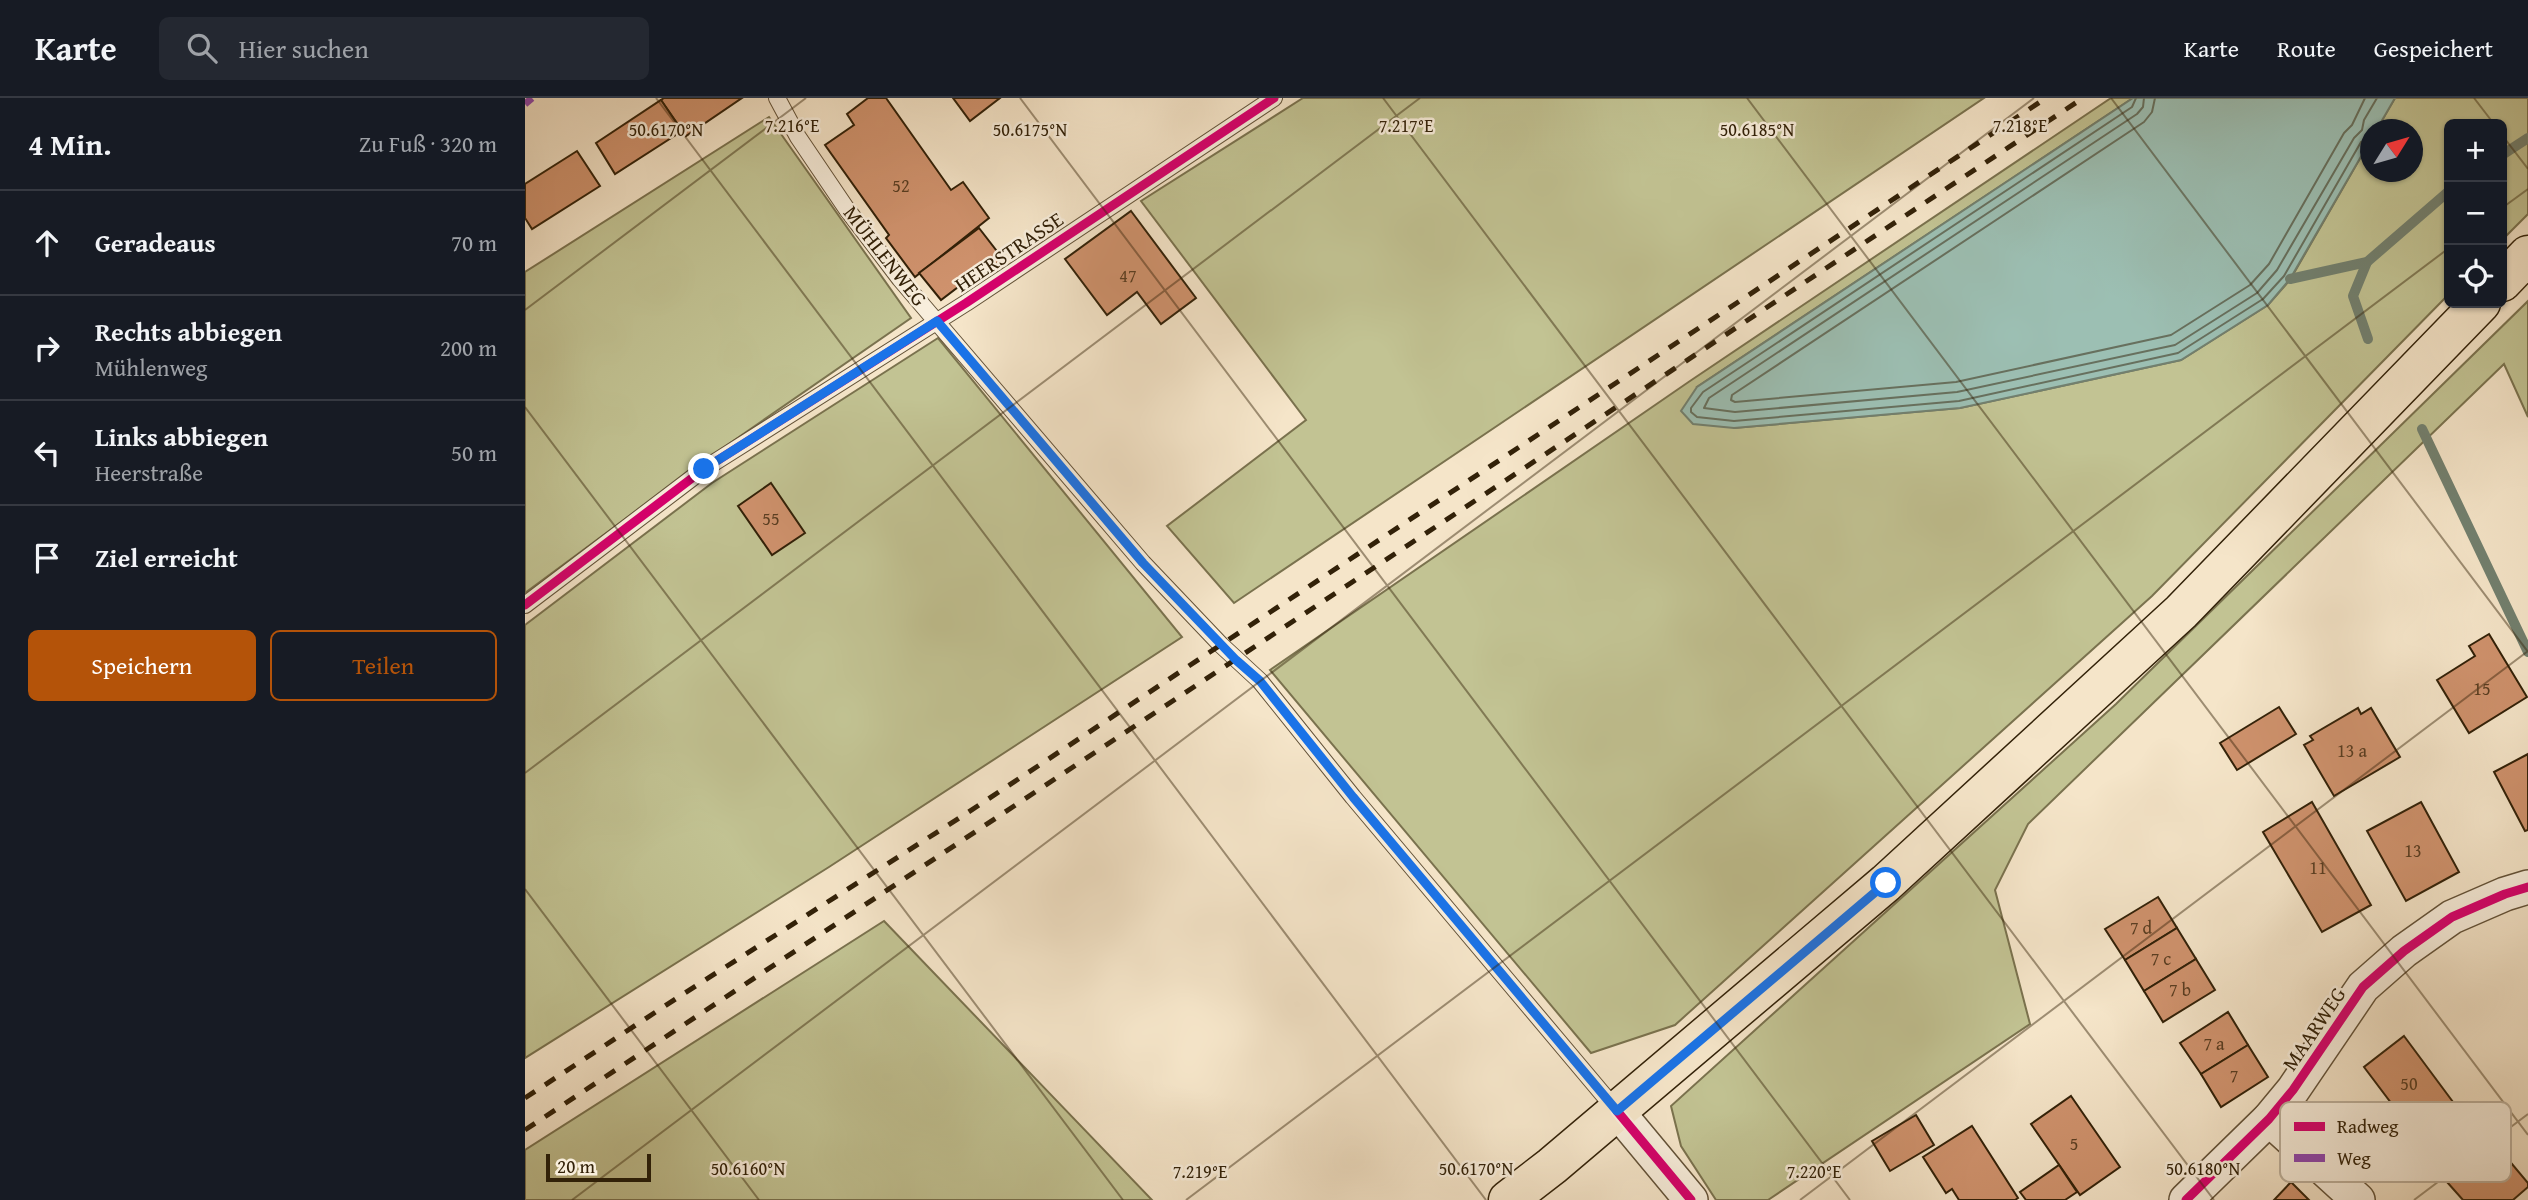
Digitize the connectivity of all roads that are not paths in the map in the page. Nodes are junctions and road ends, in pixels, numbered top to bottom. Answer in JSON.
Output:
{"nodes":[{"id":1,"x":777,"y":98,"type":"edge"},
{"id":2,"x":1274,"y":98,"type":"edge"},
{"id":3,"x":2528,"y":255,"type":"edge"},
{"id":4,"x":2507,"y":277,"type":"edge"},
{"id":5,"x":2476,"y":308,"type":"edge"},
{"id":6,"x":937,"y":321,"type":"junction"},
{"id":7,"x":525,"y":605,"type":"edge"},
{"id":8,"x":2528,"y":887,"type":"edge"},
{"id":9,"x":2283,"y":1102,"type":"edge"},
{"id":10,"x":2280,"y":1106,"type":"edge"},
{"id":11,"x":1617,"y":1111,"type":"junction"},
{"id":12,"x":2269,"y":1119,"type":"junction"},
{"id":13,"x":2280,"y":1129,"type":"edge"},
{"id":14,"x":2338,"y":1182,"type":"edge"},
{"id":15,"x":1508,"y":1200,"type":"edge"},
{"id":16,"x":1691,"y":1200,"type":"edge"},
{"id":17,"x":2186,"y":1200,"type":"edge"},
{"id":18,"x":2358,"y":1200,"type":"edge"}],
"edges":[{"from":1,"to":6,"type":"lane","name":"MÜHLENWEG"},
{"from":2,"to":6,"type":"lane","name":"HEERSTRASSE"},
{"from":3,"to":4,"type":"main road"},
{"from":5,"to":11,"type":"main road"},
{"from":6,"to":7,"type":"lane","name":"HEERSTRASSE"},
{"from":6,"to":11,"type":"lane","name":"MÜHLENWEG"},
{"from":8,"to":9,"type":"street","name":"MAARWEG"},
{"from":10,"to":12,"type":"street","name":"MAARWEG"},
{"from":11,"to":15,"type":"main road"},
{"from":11,"to":16,"type":"street","name":"MÜHLENWEG"},
{"from":12,"to":13,"type":"street"},
{"from":12,"to":17,"type":"street","name":"MAARWEG"},
{"from":14,"to":18,"type":"street"}]}
